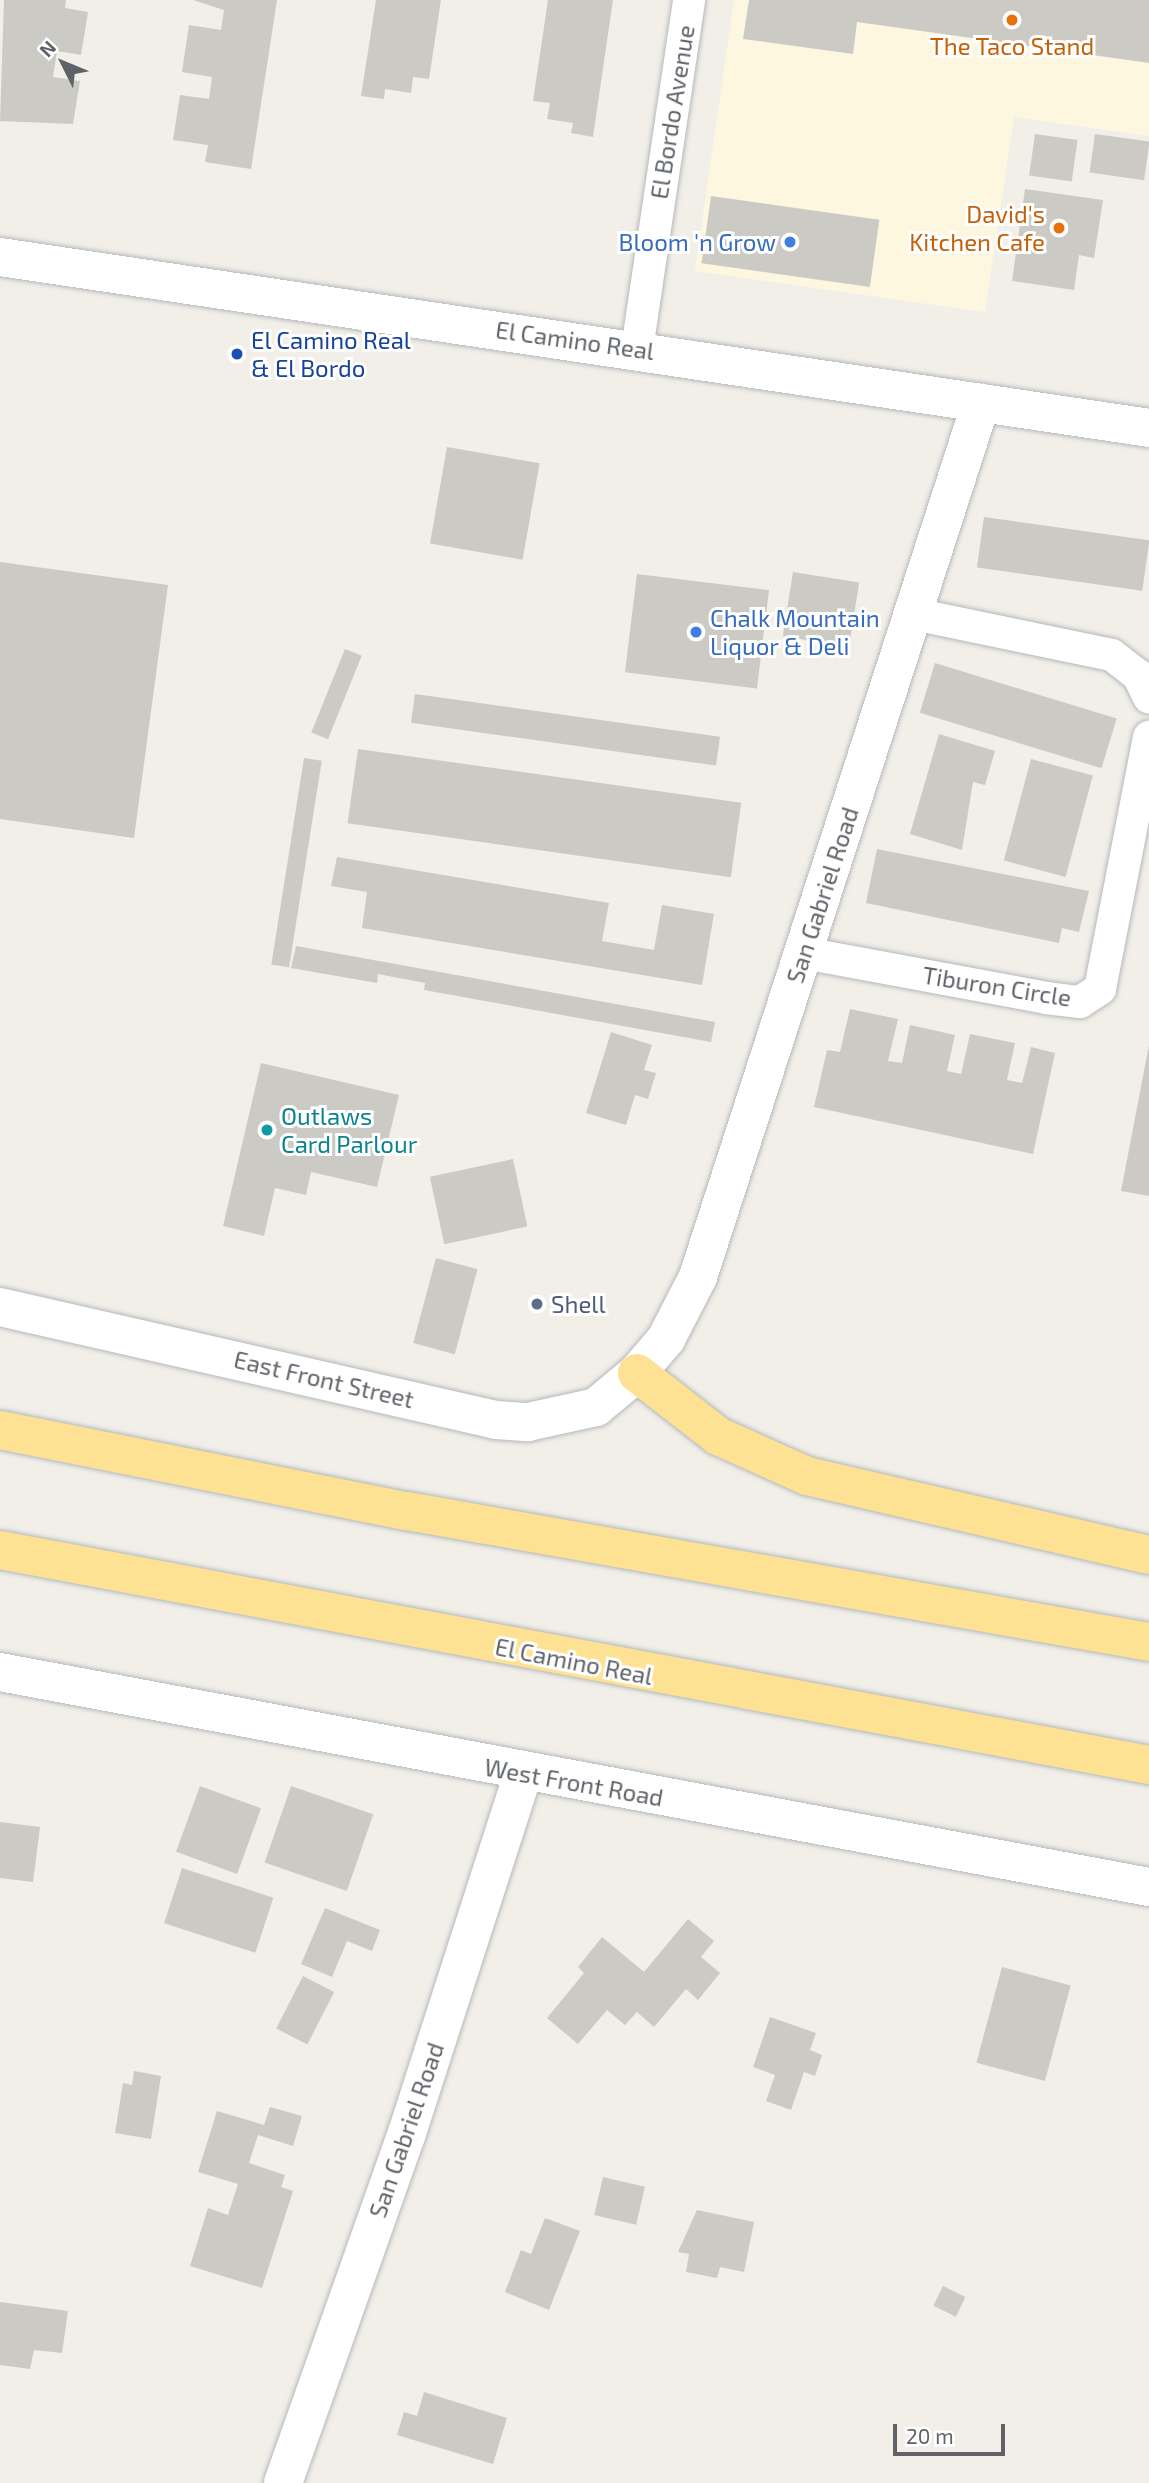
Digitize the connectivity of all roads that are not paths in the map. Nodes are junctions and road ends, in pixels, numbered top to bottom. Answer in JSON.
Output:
{"nodes":[{"id":1,"x":689,"y":0,"type":"edge"},
{"id":2,"x":0,"y":257,"type":"edge"},
{"id":3,"x":637,"y":349,"type":"junction"},
{"id":4,"x":981,"y":404,"type":"junction"},
{"id":5,"x":1149,"y":428,"type":"edge"},
{"id":6,"x":914,"y":614,"type":"junction"},
{"id":7,"x":1149,"y":698,"type":"edge"},
{"id":8,"x":1149,"y":737,"type":"edge"},
{"id":9,"x":804,"y":953,"type":"junction"},
{"id":10,"x":0,"y":1307,"type":"edge"},
{"id":11,"x":637,"y":1373,"type":"junction"},
{"id":12,"x":0,"y":1430,"type":"edge"},
{"id":13,"x":0,"y":1550,"type":"edge"},
{"id":14,"x":1149,"y":1555,"type":"edge"},
{"id":15,"x":1149,"y":1642,"type":"edge"},
{"id":16,"x":0,"y":1672,"type":"edge"},
{"id":17,"x":1149,"y":1765,"type":"edge"},
{"id":18,"x":523,"y":1774,"type":"junction"},
{"id":19,"x":1149,"y":1887,"type":"edge"},
{"id":20,"x":283,"y":2483,"type":"edge"}],
"edges":[{"from":1,"to":3,"type":"street","name":"El Bordo Avenue"},
{"from":2,"to":3,"type":"street","name":"El Camino Real"},
{"from":3,"to":4,"type":"street","name":"El Camino Real"},
{"from":4,"to":5,"type":"street","name":"El Camino Real"},
{"from":4,"to":6,"type":"street","name":"San Gabriel Road"},
{"from":6,"to":7,"type":"street"},
{"from":6,"to":9,"type":"street","name":"San Gabriel Road"},
{"from":8,"to":9,"type":"street","name":"Tiburon Circle"},
{"from":9,"to":11,"type":"street","name":"San Gabriel Road"},
{"from":10,"to":11,"type":"street","name":"East Front Street"},
{"from":11,"to":14,"type":"highway"},
{"from":12,"to":15,"type":"highway"},
{"from":13,"to":17,"type":"highway","name":"El Camino Real"},
{"from":16,"to":18,"type":"street","name":"West Front Road"},
{"from":18,"to":19,"type":"street","name":"West Front Road"},
{"from":18,"to":20,"type":"street","name":"San Gabriel Road"}]}
